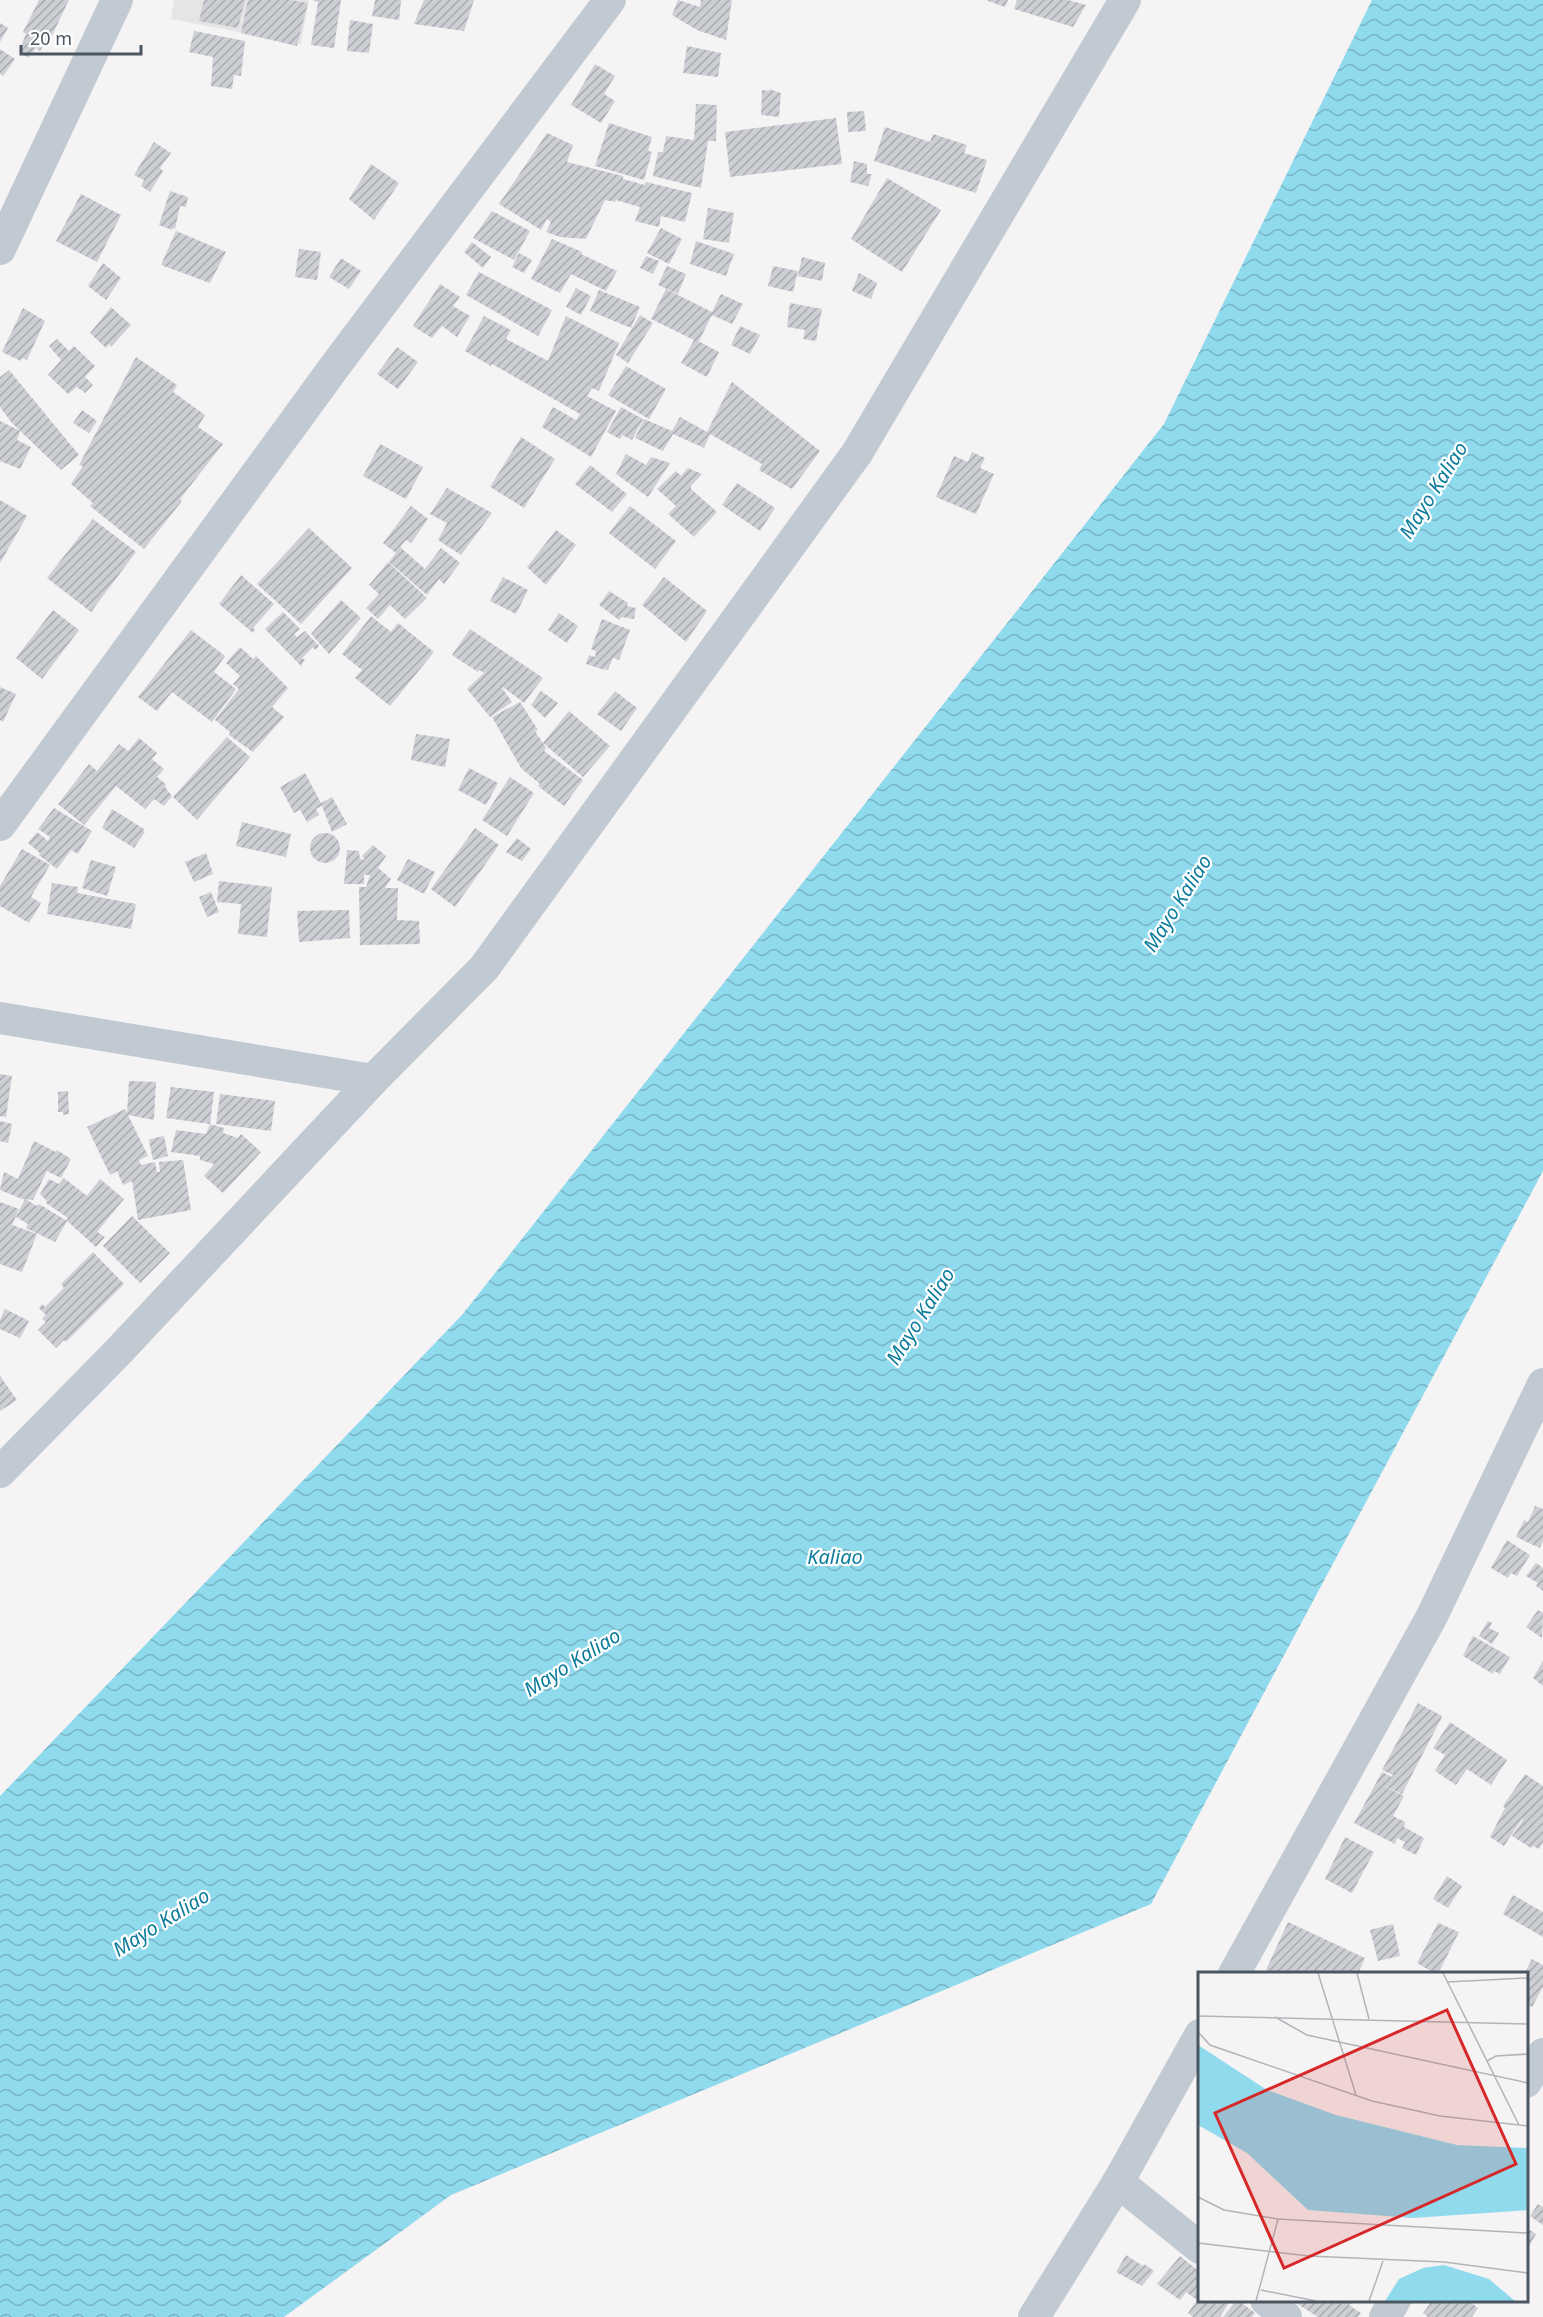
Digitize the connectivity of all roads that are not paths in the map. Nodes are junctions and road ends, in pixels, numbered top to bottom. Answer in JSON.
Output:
{"nodes":[{"id":1,"x":117,"y":0,"type":"edge"},
{"id":2,"x":610,"y":0,"type":"edge"},
{"id":3,"x":1125,"y":0,"type":"edge"},
{"id":4,"x":0,"y":249,"type":"edge"},
{"id":5,"x":0,"y":825,"type":"edge"},
{"id":6,"x":0,"y":1018,"type":"edge"},
{"id":7,"x":372,"y":1080,"type":"junction"},
{"id":8,"x":1543,"y":1384,"type":"edge"},
{"id":9,"x":0,"y":1472,"type":"edge"},
{"id":10,"x":1235,"y":1972,"type":"edge"},
{"id":11,"x":1198,"y":2040,"type":"edge"},
{"id":12,"x":1543,"y":2054,"type":"edge"},
{"id":13,"x":1528,"y":2080,"type":"edge"},
{"id":14,"x":1118,"y":2182,"type":"junction"},
{"id":15,"x":1198,"y":2246,"type":"edge"},
{"id":16,"x":1267,"y":2302,"type":"edge"},
{"id":17,"x":1394,"y":2302,"type":"edge"},
{"id":18,"x":1034,"y":2317,"type":"edge"},
{"id":19,"x":1286,"y":2317,"type":"edge"},
{"id":20,"x":1385,"y":2317,"type":"edge"}],
"edges":[{"from":1,"to":4,"type":"street"},
{"from":2,"to":5,"type":"street"},
{"from":3,"to":7,"type":"street"},
{"from":6,"to":7,"type":"street"},
{"from":7,"to":9,"type":"street"},
{"from":8,"to":10,"type":"street"},
{"from":11,"to":14,"type":"street"},
{"from":12,"to":13,"type":"street"},
{"from":14,"to":15,"type":"street"},
{"from":14,"to":18,"type":"street"},
{"from":16,"to":19,"type":"street"},
{"from":17,"to":20,"type":"street"}]}
